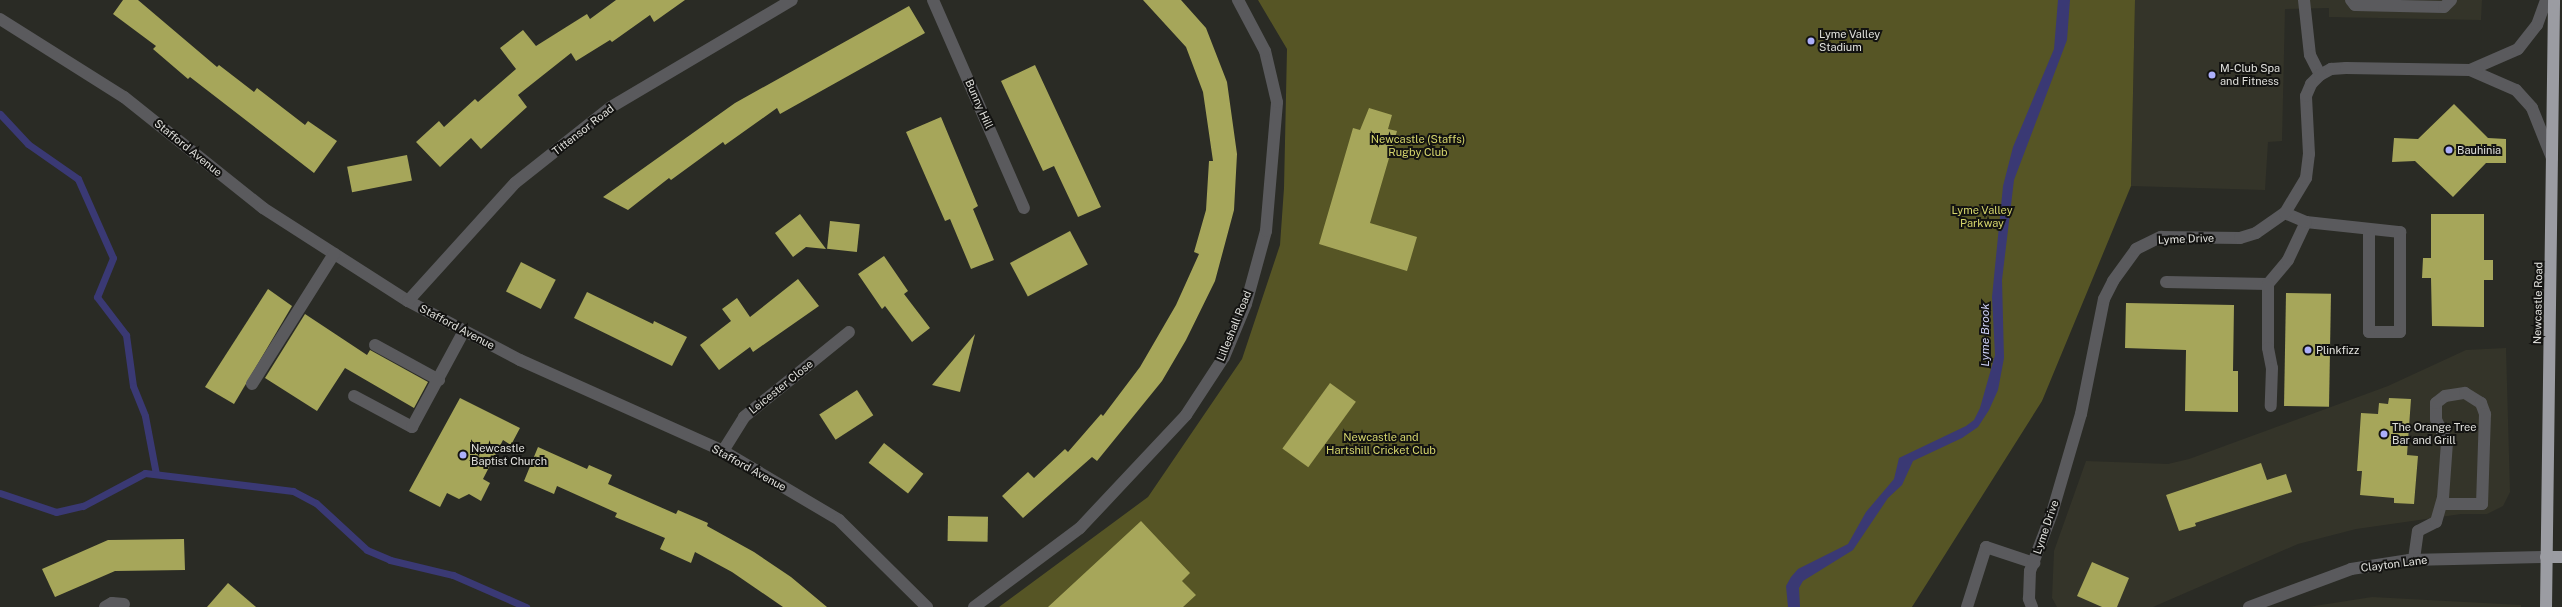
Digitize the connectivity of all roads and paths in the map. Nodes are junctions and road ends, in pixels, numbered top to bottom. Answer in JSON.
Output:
{"nodes":[{"id":1,"x":792,"y":0,"type":"edge"},
{"id":2,"x":933,"y":0,"type":"edge"},
{"id":3,"x":1238,"y":0,"type":"edge"},
{"id":4,"x":2304,"y":0,"type":"edge"},
{"id":5,"x":2351,"y":0,"type":"edge"},
{"id":6,"x":2451,"y":0,"type":"edge"},
{"id":7,"x":2546,"y":0,"type":"edge"},
{"id":8,"x":2554,"y":0,"type":"edge"},
{"id":9,"x":0,"y":19,"type":"edge"},
{"id":10,"x":2470,"y":70,"type":"junction"},
{"id":11,"x":2320,"y":75,"type":"junction"},
{"id":12,"x":2553,"y":162,"type":"junction"},
{"id":13,"x":1024,"y":208,"type":"dead end"},
{"id":14,"x":2285,"y":213,"type":"junction"},
{"id":15,"x":2306,"y":222,"type":"junction"},
{"id":16,"x":2369,"y":231,"type":"junction"},
{"id":17,"x":334,"y":254,"type":"junction"},
{"id":18,"x":2166,"y":282,"type":"dead end"},
{"id":19,"x":2268,"y":284,"type":"junction"},
{"id":20,"x":408,"y":301,"type":"junction"},
{"id":21,"x":464,"y":331,"type":"junction"},
{"id":22,"x":849,"y":332,"type":"dead end"},
{"id":23,"x":375,"y":345,"type":"dead end"},
{"id":24,"x":439,"y":380,"type":"junction"},
{"id":25,"x":252,"y":384,"type":"dead end"},
{"id":26,"x":354,"y":396,"type":"dead end"},
{"id":27,"x":2271,"y":406,"type":"dead end"},
{"id":28,"x":723,"y":451,"type":"junction"},
{"id":29,"x":2442,"y":504,"type":"junction"},
{"id":30,"x":2546,"y":557,"type":"junction"},
{"id":31,"x":2562,"y":557,"type":"edge"},
{"id":32,"x":2414,"y":559,"type":"junction"},
{"id":33,"x":2034,"y":563,"type":"junction"},
{"id":34,"x":124,"y":604,"type":"dead end"},
{"id":35,"x":105,"y":607,"type":"edge"},
{"id":36,"x":927,"y":607,"type":"edge"},
{"id":37,"x":974,"y":607,"type":"edge"},
{"id":38,"x":1968,"y":607,"type":"edge"},
{"id":39,"x":2032,"y":607,"type":"edge"},
{"id":40,"x":2249,"y":607,"type":"edge"},
{"id":41,"x":2546,"y":607,"type":"edge"}],
"edges":[{"from":1,"to":20,"type":"street","name":"Tittensor Road"},
{"from":2,"to":13,"type":"street","name":"Bunny Hill"},
{"from":3,"to":37,"type":"street","name":"Lilleshall Road"},
{"from":4,"to":11,"type":"street"},
{"from":5,"to":6,"type":"street"},
{"from":7,"to":10,"type":"street"},
{"from":8,"to":12,"type":"highway","name":"Newcastle Road"},
{"from":9,"to":17,"type":"street","name":"Stafford Avenue"},
{"from":10,"to":11,"type":"street"},
{"from":10,"to":12,"type":"street"},
{"from":11,"to":14,"type":"street","name":"Lyme Drive"},
{"from":12,"to":30,"type":"highway","name":"Newcastle Road"},
{"from":14,"to":15,"type":"street"},
{"from":14,"to":33,"type":"street","name":"Lyme Drive"},
{"from":15,"to":16,"type":"street"},
{"from":15,"to":19,"type":"street"},
{"from":16,"to":16,"type":"street"},
{"from":17,"to":20,"type":"street","name":"Stafford Avenue"},
{"from":17,"to":25,"type":"street"},
{"from":18,"to":19,"type":"street"},
{"from":19,"to":27,"type":"street"},
{"from":20,"to":21,"type":"street","name":"Stafford Avenue"},
{"from":21,"to":24,"type":"street"},
{"from":21,"to":28,"type":"street","name":"Stafford Avenue"},
{"from":22,"to":28,"type":"street","name":"Leicester Close"},
{"from":23,"to":24,"type":"street"},
{"from":24,"to":26,"type":"street"},
{"from":28,"to":36,"type":"street","name":"Stafford Avenue"},
{"from":29,"to":29,"type":"street"},
{"from":29,"to":32,"type":"street"},
{"from":30,"to":31,"type":"highway"},
{"from":30,"to":32,"type":"street","name":"Clayton Lane"},
{"from":30,"to":41,"type":"highway","name":"Newcastle Road"},
{"from":32,"to":40,"type":"street","name":"Clayton Lane"},
{"from":33,"to":38,"type":"street"},
{"from":33,"to":39,"type":"street","name":"Lyme Drive"},
{"from":34,"to":35,"type":"street"}]}
